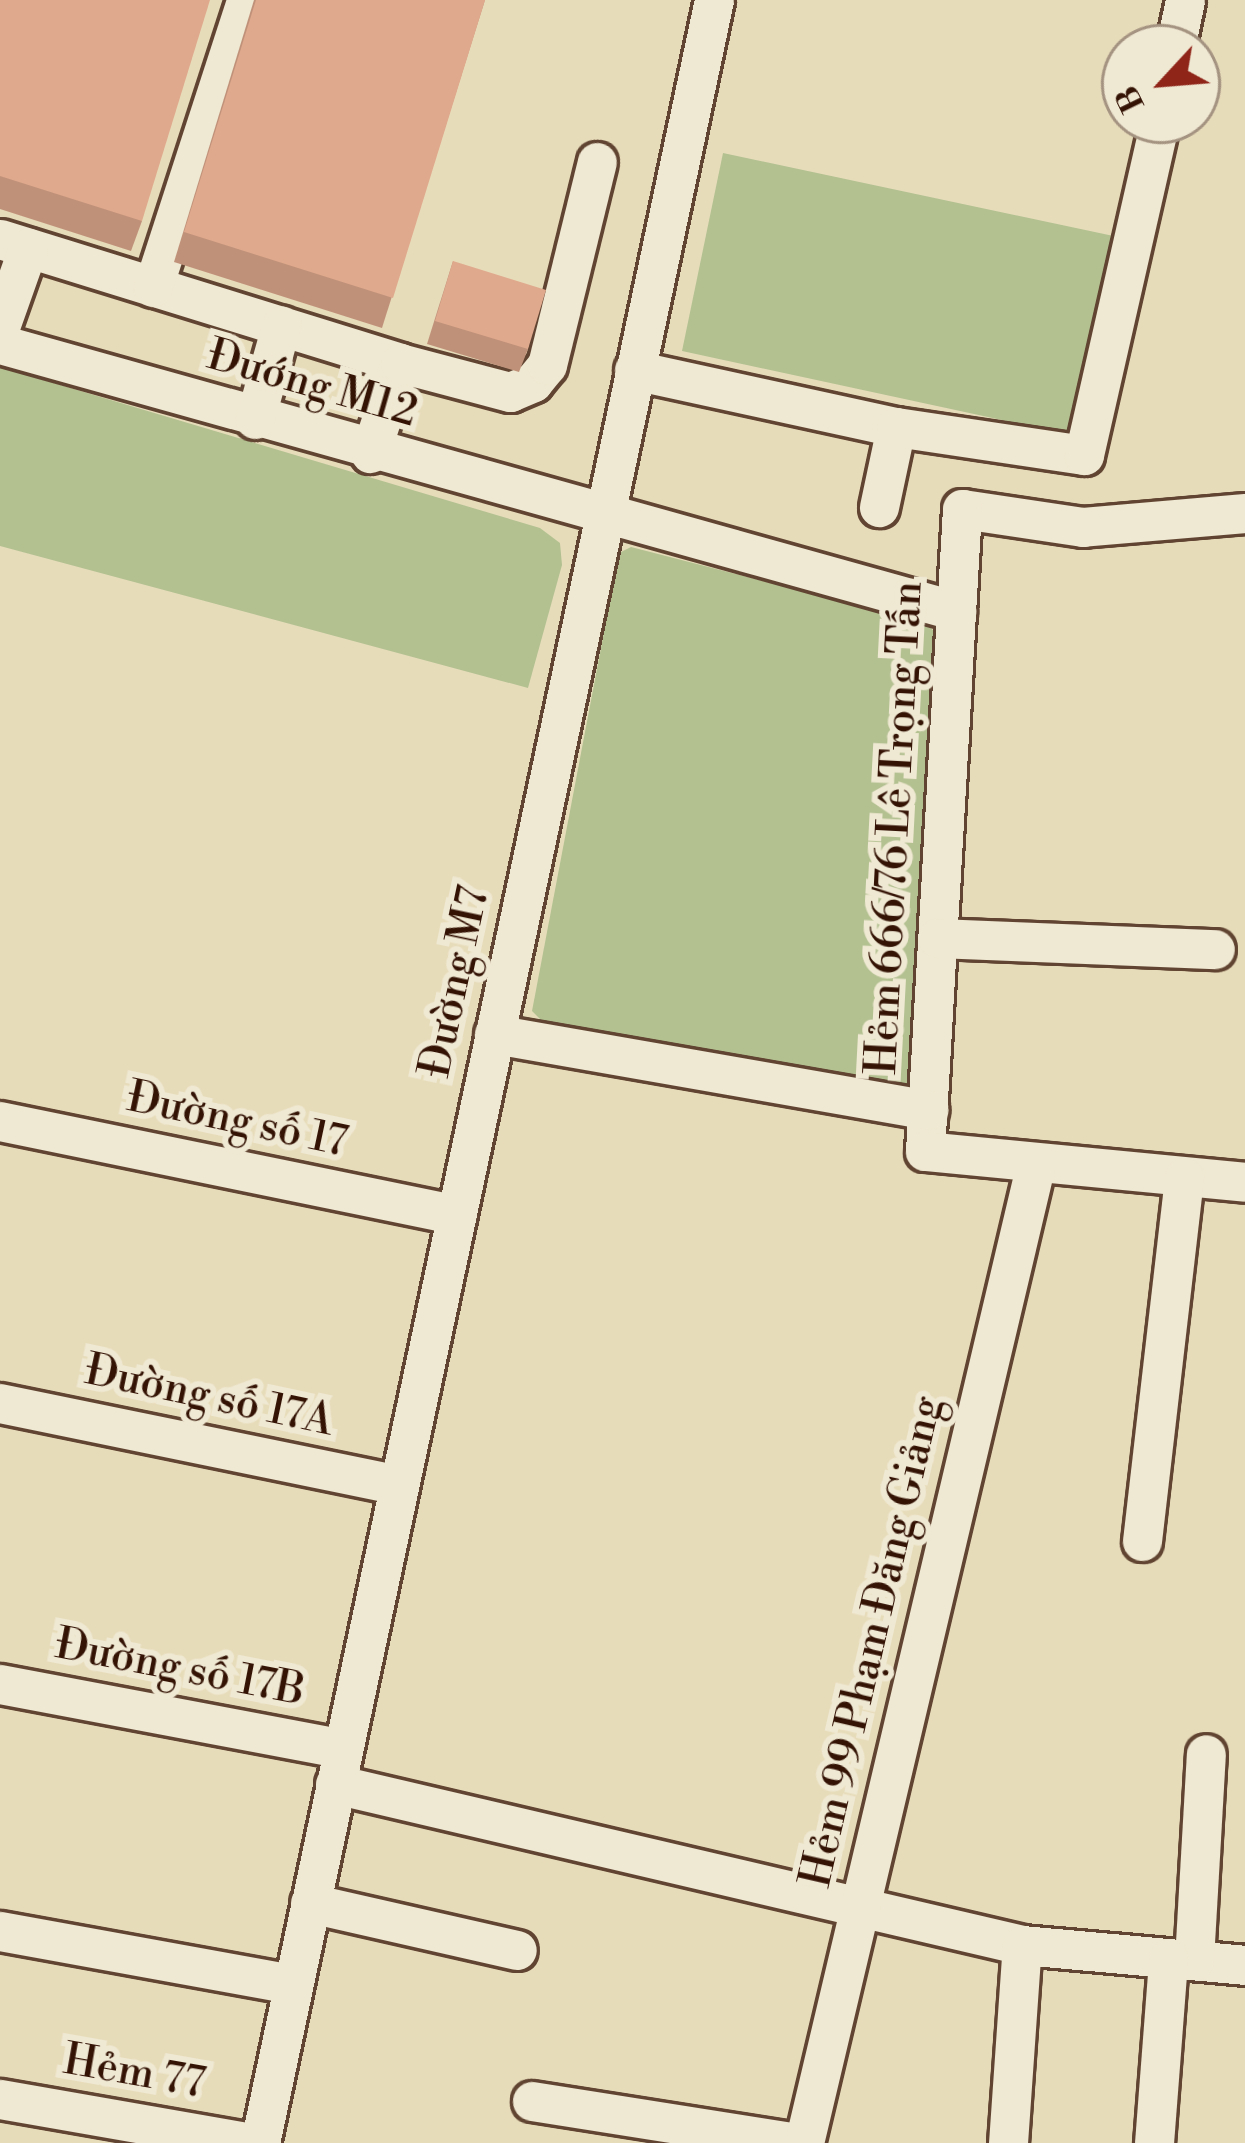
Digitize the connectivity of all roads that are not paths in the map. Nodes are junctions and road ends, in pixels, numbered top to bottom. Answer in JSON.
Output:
{"nodes":[{"id":1,"x":246,"y":0,"type":"edge"},
{"id":2,"x":714,"y":0,"type":"edge"},
{"id":3,"x":1155,"y":144,"type":"edge"},
{"id":4,"x":597,"y":162,"type":"dead end"},
{"id":5,"x":14,"y":244,"type":"edge"},
{"id":6,"x":153,"y":287,"type":"junction"},
{"id":7,"x":0,"y":326,"type":"edge"},
{"id":8,"x":281,"y":326,"type":"junction"},
{"id":9,"x":0,"y":344,"type":"edge"},
{"id":10,"x":400,"y":363,"type":"junction"},
{"id":11,"x":634,"y":370,"type":"junction"},
{"id":12,"x":255,"y":419,"type":"junction"},
{"id":13,"x":896,"y":427,"type":"junction"},
{"id":14,"x":370,"y":453,"type":"junction"},
{"id":15,"x":879,"y":507,"type":"dead end"},
{"id":16,"x":1245,"y":513,"type":"edge"},
{"id":17,"x":599,"y":515,"type":"junction"},
{"id":18,"x":956,"y":611,"type":"junction"},
{"id":19,"x":938,"y":938,"type":"junction"},
{"id":20,"x":1215,"y":949,"type":"dead end"},
{"id":21,"x":494,"y":1034,"type":"junction"},
{"id":22,"x":928,"y":1110,"type":"junction"},
{"id":23,"x":0,"y":1121,"type":"edge"},
{"id":24,"x":1036,"y":1163,"type":"junction"},
{"id":25,"x":1184,"y":1177,"type":"junction"},
{"id":26,"x":1245,"y":1182,"type":"edge"},
{"id":27,"x":456,"y":1215,"type":"junction"},
{"id":28,"x":0,"y":1402,"type":"edge"},
{"id":29,"x":398,"y":1485,"type":"junction"},
{"id":30,"x":1142,"y":1541,"type":"dead end"},
{"id":31,"x":0,"y":1684,"type":"edge"},
{"id":32,"x":1206,"y":1754,"type":"dead end"},
{"id":33,"x":339,"y":1766,"type":"junction"},
{"id":34,"x":310,"y":1903,"type":"junction"},
{"id":35,"x":859,"y":1909,"type":"junction"},
{"id":36,"x":0,"y":1931,"type":"edge"},
{"id":37,"x":1022,"y":1946,"type":"junction"},
{"id":38,"x":517,"y":1950,"type":"dead end"},
{"id":39,"x":1181,"y":1959,"type":"junction"},
{"id":40,"x":1245,"y":1965,"type":"edge"},
{"id":41,"x":293,"y":1984,"type":"junction"},
{"id":42,"x":0,"y":2098,"type":"edge"},
{"id":43,"x":532,"y":2101,"type":"dead end"},
{"id":44,"x":255,"y":2143,"type":"edge"},
{"id":45,"x":800,"y":2143,"type":"edge"},
{"id":46,"x":1008,"y":2143,"type":"edge"},
{"id":47,"x":1154,"y":2143,"type":"edge"}],
"edges":[{"from":1,"to":6,"type":"street"},
{"from":2,"to":11,"type":"street","name":"Đường M7"},
{"from":3,"to":13,"type":"street"},
{"from":4,"to":10,"type":"street"},
{"from":5,"to":6,"type":"street"},
{"from":5,"to":7,"type":"street"},
{"from":6,"to":8,"type":"street"},
{"from":8,"to":10,"type":"street"},
{"from":8,"to":12,"type":"street"},
{"from":9,"to":12,"type":"street","name":"Đướng M12"},
{"from":10,"to":14,"type":"street"},
{"from":11,"to":13,"type":"street"},
{"from":11,"to":17,"type":"street","name":"Đường M7"},
{"from":12,"to":14,"type":"street","name":"Đướng M12"},
{"from":13,"to":15,"type":"street"},
{"from":14,"to":17,"type":"street","name":"Đướng M12"},
{"from":16,"to":18,"type":"street","name":"Hẻm 666/76 Lê Trọng Tấn"},
{"from":17,"to":18,"type":"street","name":"Đướng M12"},
{"from":17,"to":21,"type":"street","name":"Đường M7"},
{"from":18,"to":19,"type":"street","name":"Hẻm 666/76 Lê Trọng Tấn"},
{"from":19,"to":20,"type":"street"},
{"from":19,"to":22,"type":"street","name":"Hẻm 666/76 Lê Trọng Tấn"},
{"from":21,"to":22,"type":"street"},
{"from":21,"to":27,"type":"street","name":"Đường M7"},
{"from":22,"to":24,"type":"street","name":"Hẻm 666/76 Lê Trọng Tấn"},
{"from":23,"to":27,"type":"street","name":"Đường số 17"},
{"from":24,"to":25,"type":"street"},
{"from":24,"to":35,"type":"street","name":"Hẻm 99 Phạm Đăng Giảng"},
{"from":25,"to":26,"type":"street"},
{"from":25,"to":30,"type":"street"},
{"from":27,"to":29,"type":"street","name":"Đường M7"},
{"from":28,"to":29,"type":"street","name":"Đường số 17A"},
{"from":29,"to":33,"type":"street","name":"Đường M7"},
{"from":31,"to":33,"type":"street","name":"Đường số 17B"},
{"from":32,"to":39,"type":"street"},
{"from":33,"to":34,"type":"street","name":"Đường M7"},
{"from":33,"to":35,"type":"street","name":"Đường số 17B"},
{"from":34,"to":38,"type":"street"},
{"from":34,"to":41,"type":"street","name":"Đường M7"},
{"from":35,"to":37,"type":"street","name":"Đường số 17B"},
{"from":35,"to":45,"type":"street","name":"Hẻm 99 Phạm Đăng Giảng"},
{"from":36,"to":41,"type":"street"},
{"from":37,"to":39,"type":"street","name":"Đường số 17B"},
{"from":37,"to":46,"type":"street"},
{"from":39,"to":40,"type":"street","name":"Đường số 17B"},
{"from":39,"to":47,"type":"street"},
{"from":41,"to":44,"type":"street","name":"Đường M7"},
{"from":42,"to":44,"type":"street","name":"Hẻm 77"},
{"from":43,"to":45,"type":"street"}]}
